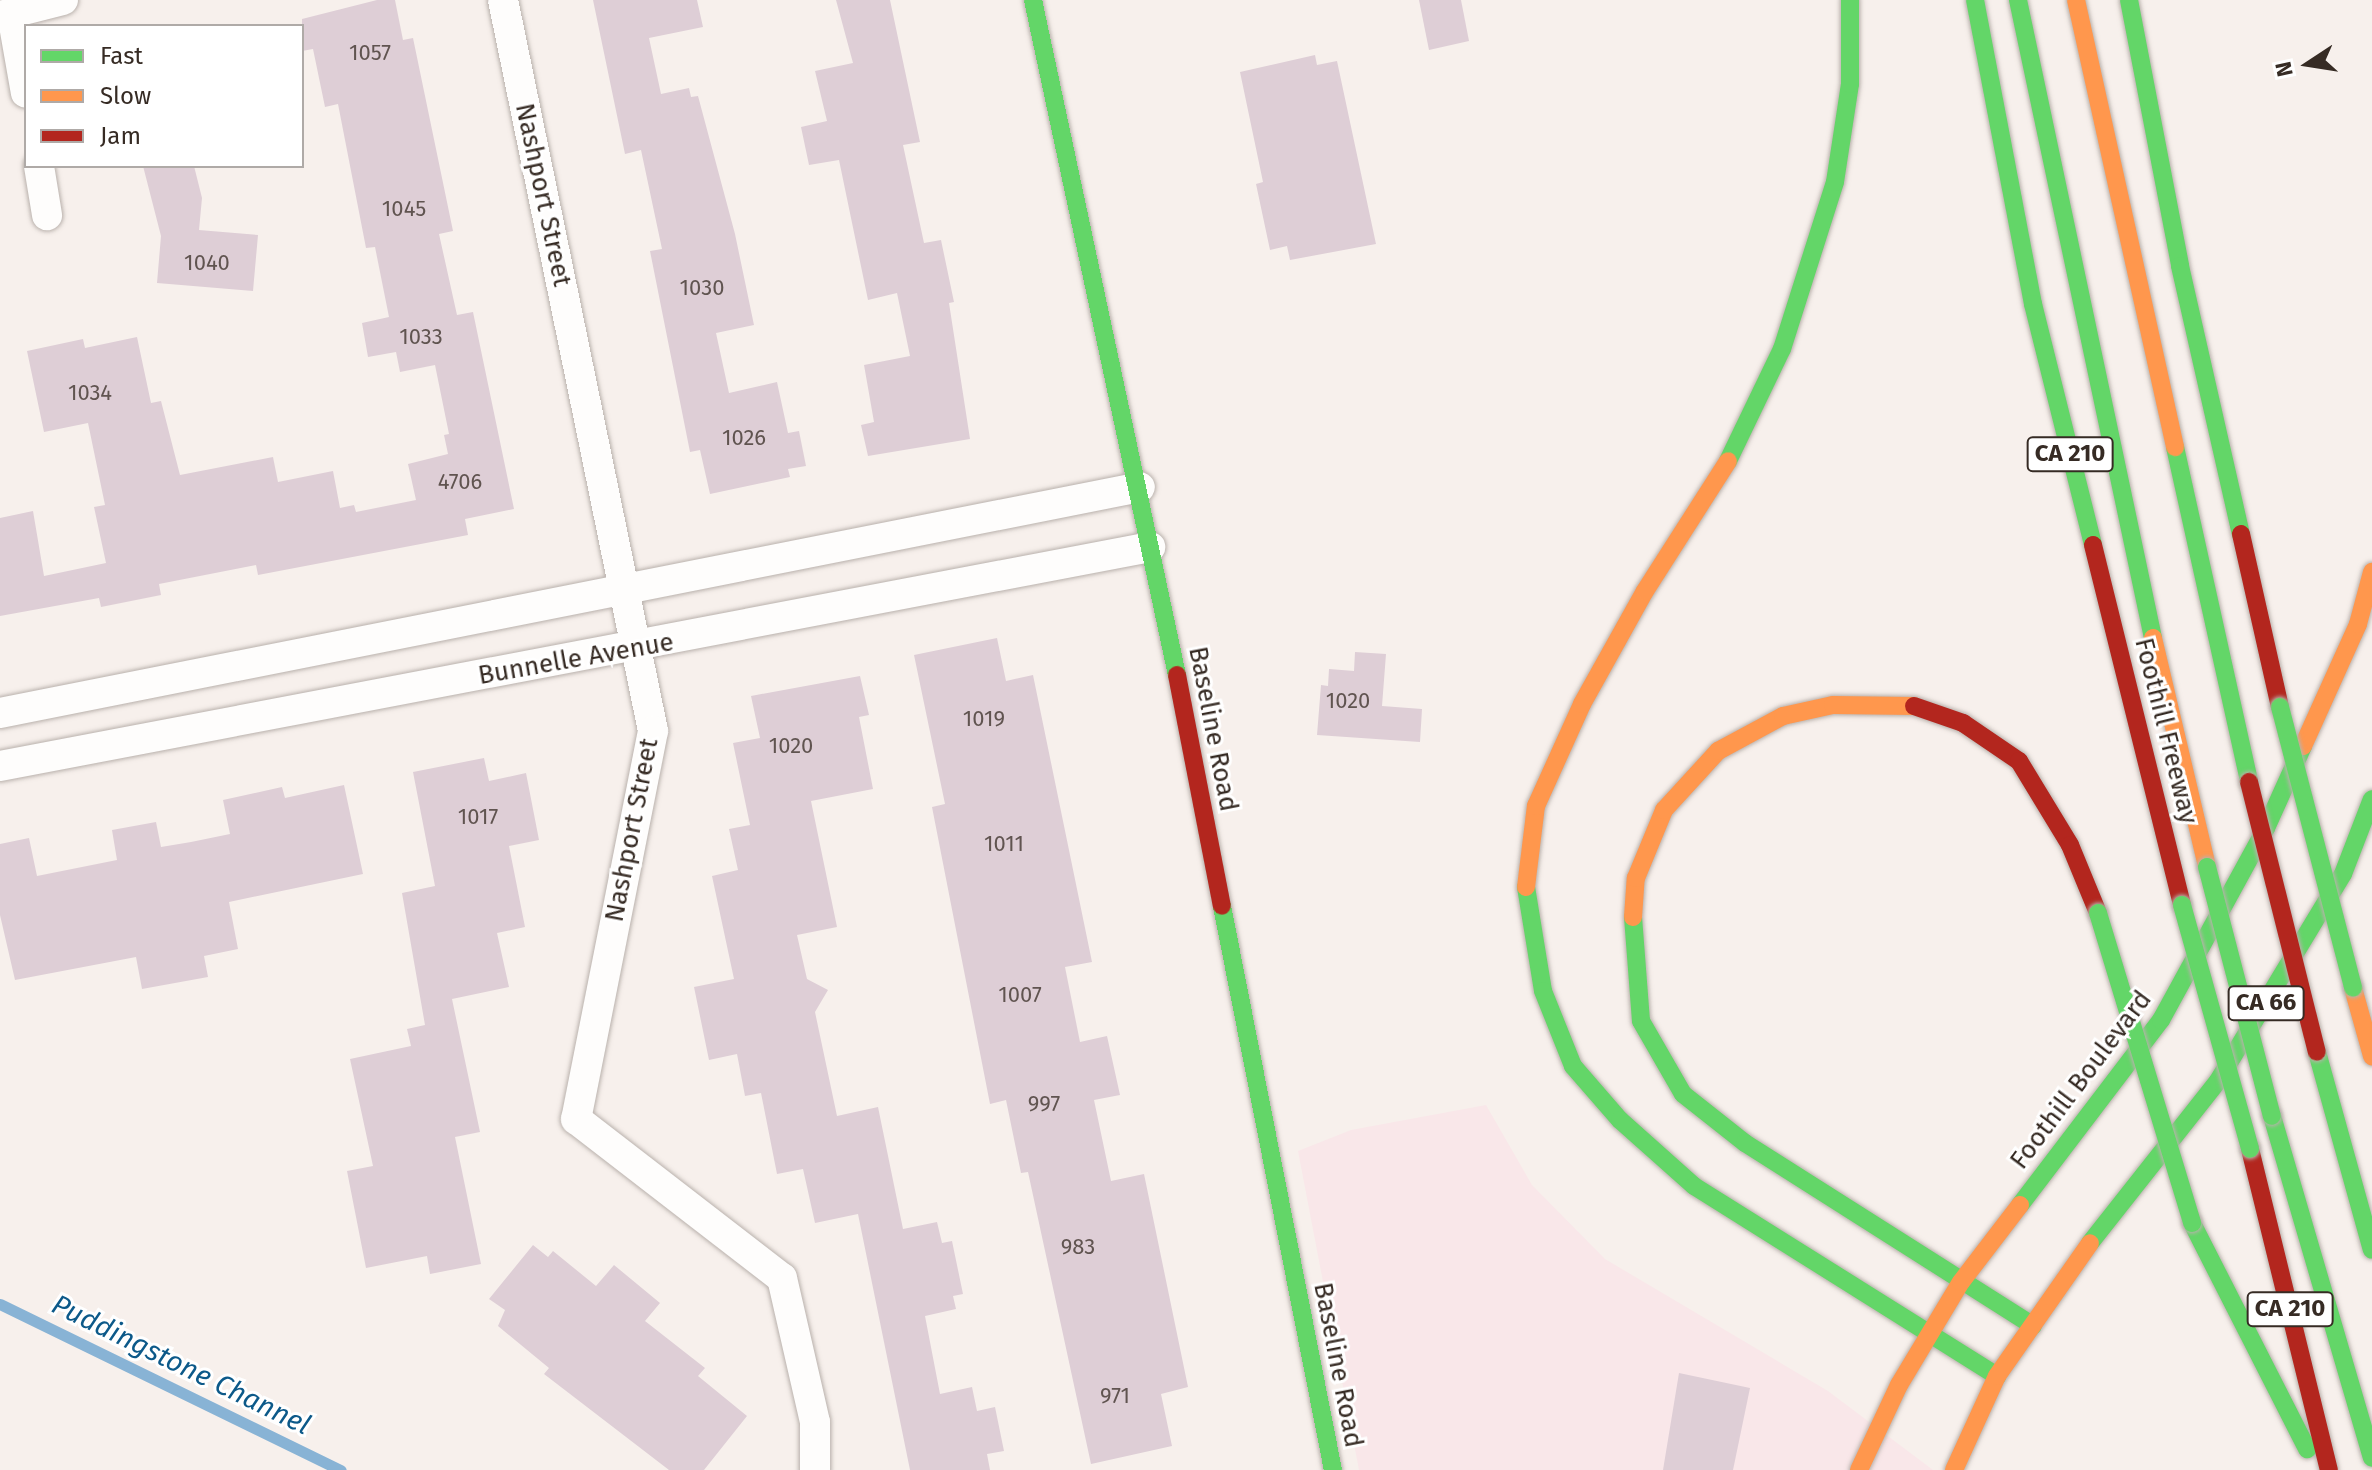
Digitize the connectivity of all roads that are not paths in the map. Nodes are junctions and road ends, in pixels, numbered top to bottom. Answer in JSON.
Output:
{"nodes":[{"id":1,"x":63,"y":0,"type":"edge"},
{"id":2,"x":503,"y":0,"type":"edge"},
{"id":3,"x":1033,"y":0,"type":"edge"},
{"id":4,"x":1850,"y":0,"type":"edge"},
{"id":5,"x":1975,"y":0,"type":"edge"},
{"id":6,"x":2018,"y":0,"type":"edge"},
{"id":7,"x":2076,"y":0,"type":"edge"},
{"id":8,"x":2129,"y":0,"type":"edge"},
{"id":9,"x":6,"y":15,"type":"edge"},
{"id":10,"x":24,"y":85,"type":"edge"},
{"id":11,"x":39,"y":168,"type":"edge"},
{"id":12,"x":47,"y":215,"type":"dead end"},
{"id":13,"x":1140,"y":487,"type":"junction"},
{"id":14,"x":1150,"y":547,"type":"junction"},
{"id":15,"x":2372,"y":572,"type":"edge"},
{"id":16,"x":624,"y":588,"type":"junction"},
{"id":17,"x":637,"y":648,"type":"junction"},
{"id":18,"x":0,"y":713,"type":"edge"},
{"id":19,"x":0,"y":766,"type":"edge"},
{"id":20,"x":2372,"y":799,"type":"edge"},
{"id":21,"x":2372,"y":1056,"type":"edge"},
{"id":22,"x":2372,"y":1250,"type":"edge"},
{"id":23,"x":1961,"y":1282,"type":"junction"},
{"id":24,"x":2033,"y":1326,"type":"junction"},
{"id":25,"x":1930,"y":1333,"type":"junction"},
{"id":26,"x":1997,"y":1376,"type":"junction"},
{"id":27,"x":2372,"y":1458,"type":"edge"},
{"id":28,"x":815,"y":1470,"type":"edge"},
{"id":29,"x":1333,"y":1470,"type":"edge"},
{"id":30,"x":1859,"y":1470,"type":"edge"},
{"id":31,"x":1954,"y":1470,"type":"edge"},
{"id":32,"x":2317,"y":1470,"type":"edge"},
{"id":33,"x":2329,"y":1470,"type":"edge"}],
"edges":[{"from":1,"to":9,"type":"street"},
{"from":2,"to":16,"type":"street","name":"Nashport Street"},
{"from":3,"to":13,"type":"main road","name":"Baseline Road"},
{"from":4,"to":25,"type":"main road"},
{"from":5,"to":33,"type":"main road","name":"Foothill Freeway","number":"CA 210","bridge":true},
{"from":6,"to":27,"type":"main road","bridge":true},
{"from":7,"to":22,"type":"main road","bridge":true},
{"from":8,"to":21,"type":"main road","bridge":true},
{"from":9,"to":10,"type":"street"},
{"from":11,"to":12,"type":"street"},
{"from":13,"to":14,"type":"main road","name":"Baseline Road"},
{"from":13,"to":16,"type":"street"},
{"from":14,"to":17,"type":"street","name":"Bunnelle Avenue"},
{"from":14,"to":29,"type":"main road","name":"Baseline Road"},
{"from":15,"to":23,"type":"main road","name":"Foothill Boulevard","number":"CA 66"},
{"from":16,"to":17,"type":"street","name":"Nashport Street"},
{"from":16,"to":18,"type":"street"},
{"from":17,"to":19,"type":"street","name":"Bunnelle Avenue"},
{"from":17,"to":28,"type":"street","name":"Nashport Street"},
{"from":20,"to":24,"type":"main road","number":"CA 66"},
{"from":23,"to":24,"type":"main road"},
{"from":23,"to":25,"type":"main road","name":"Foothill Boulevard"},
{"from":23,"to":32,"type":"main road","bridge":true},
{"from":24,"to":26,"type":"main road","number":"CA 66"},
{"from":25,"to":26,"type":"main road"},
{"from":25,"to":30,"type":"main road","name":"Foothill Boulevard"},
{"from":26,"to":31,"type":"main road"}]}
